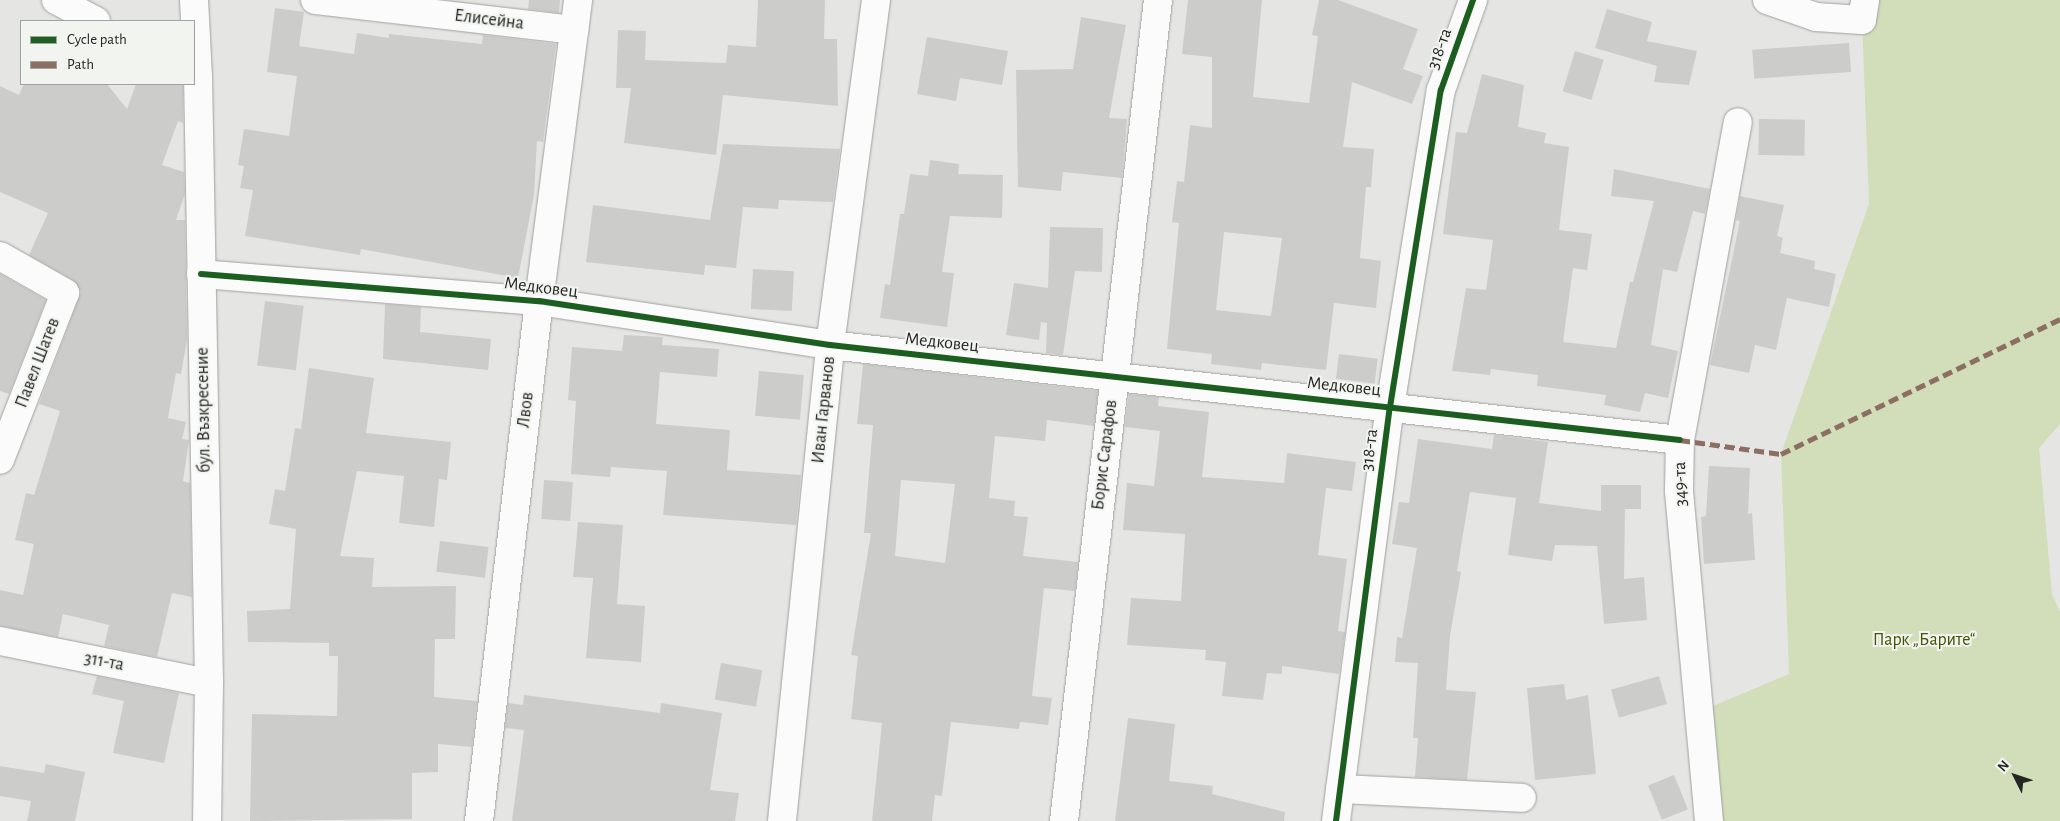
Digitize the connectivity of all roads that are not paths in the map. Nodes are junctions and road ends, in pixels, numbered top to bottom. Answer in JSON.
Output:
{"nodes":[{"id":1,"x":56,"y":0,"type":"edge"},
{"id":2,"x":194,"y":0,"type":"edge"},
{"id":3,"x":315,"y":0,"type":"edge"},
{"id":4,"x":578,"y":0,"type":"edge"},
{"id":5,"x":876,"y":0,"type":"edge"},
{"id":6,"x":1158,"y":0,"type":"edge"},
{"id":7,"x":1473,"y":0,"type":"edge"},
{"id":8,"x":1767,"y":0,"type":"edge"},
{"id":9,"x":1863,"y":10,"type":"edge"},
{"id":10,"x":94,"y":20,"type":"edge"},
{"id":11,"x":195,"y":20,"type":"edge"},
{"id":12,"x":574,"y":30,"type":"junction"},
{"id":13,"x":195,"y":37,"type":"edge"},
{"id":14,"x":196,"y":74,"type":"edge"},
{"id":15,"x":1738,"y":122,"type":"dead end"},
{"id":16,"x":0,"y":256,"type":"edge"},
{"id":17,"x":201,"y":274,"type":"junction"},
{"id":18,"x":539,"y":301,"type":"junction"},
{"id":19,"x":830,"y":345,"type":"junction"},
{"id":20,"x":1114,"y":377,"type":"junction"},
{"id":21,"x":1390,"y":407,"type":"junction"},
{"id":22,"x":1680,"y":440,"type":"junction"},
{"id":23,"x":0,"y":460,"type":"edge"},
{"id":24,"x":0,"y":641,"type":"edge"},
{"id":25,"x":209,"y":683,"type":"junction"},
{"id":26,"x":1340,"y":790,"type":"junction"},
{"id":27,"x":1522,"y":798,"type":"dead end"},
{"id":28,"x":207,"y":821,"type":"edge"},
{"id":29,"x":480,"y":821,"type":"edge"},
{"id":30,"x":782,"y":821,"type":"edge"},
{"id":31,"x":1064,"y":821,"type":"edge"},
{"id":32,"x":1336,"y":821,"type":"edge"},
{"id":33,"x":1709,"y":821,"type":"edge"}],
"edges":[{"from":1,"to":10,"type":"street"},
{"from":2,"to":11,"type":"street","name":"бул. Възкресение"},
{"from":3,"to":12,"type":"street","name":"Елисейна"},
{"from":4,"to":12,"type":"street","name":"Лвов"},
{"from":5,"to":19,"type":"street","name":"Иван Гарванов"},
{"from":6,"to":20,"type":"street","name":"Борис Сарафов"},
{"from":7,"to":21,"type":"street","name":"318-та"},
{"from":8,"to":9,"type":"street"},
{"from":12,"to":18,"type":"street","name":"Лвов"},
{"from":13,"to":14,"type":"street","name":"бул. Възкресение"},
{"from":14,"to":17,"type":"street","name":"бул. Възкресение"},
{"from":15,"to":22,"type":"street","name":"349-та"},
{"from":16,"to":23,"type":"street","name":"Павел Шатев"},
{"from":17,"to":18,"type":"street","name":"Медковец"},
{"from":17,"to":25,"type":"street","name":"бул. Възкресение"},
{"from":18,"to":19,"type":"street","name":"Медковец"},
{"from":18,"to":29,"type":"street","name":"Лвов"},
{"from":19,"to":20,"type":"street","name":"Медковец"},
{"from":19,"to":30,"type":"street","name":"Иван Гарванов"},
{"from":20,"to":21,"type":"street","name":"Медковец"},
{"from":20,"to":31,"type":"street","name":"Борис Сарафов"},
{"from":21,"to":22,"type":"street","name":"Медковец"},
{"from":21,"to":26,"type":"street","name":"318-та"},
{"from":22,"to":33,"type":"street","name":"349-та"},
{"from":24,"to":25,"type":"street","name":"311-та"},
{"from":25,"to":28,"type":"street","name":"бул. Възкресение"},
{"from":26,"to":27,"type":"street"},
{"from":26,"to":32,"type":"street","name":"318-та"}]}
